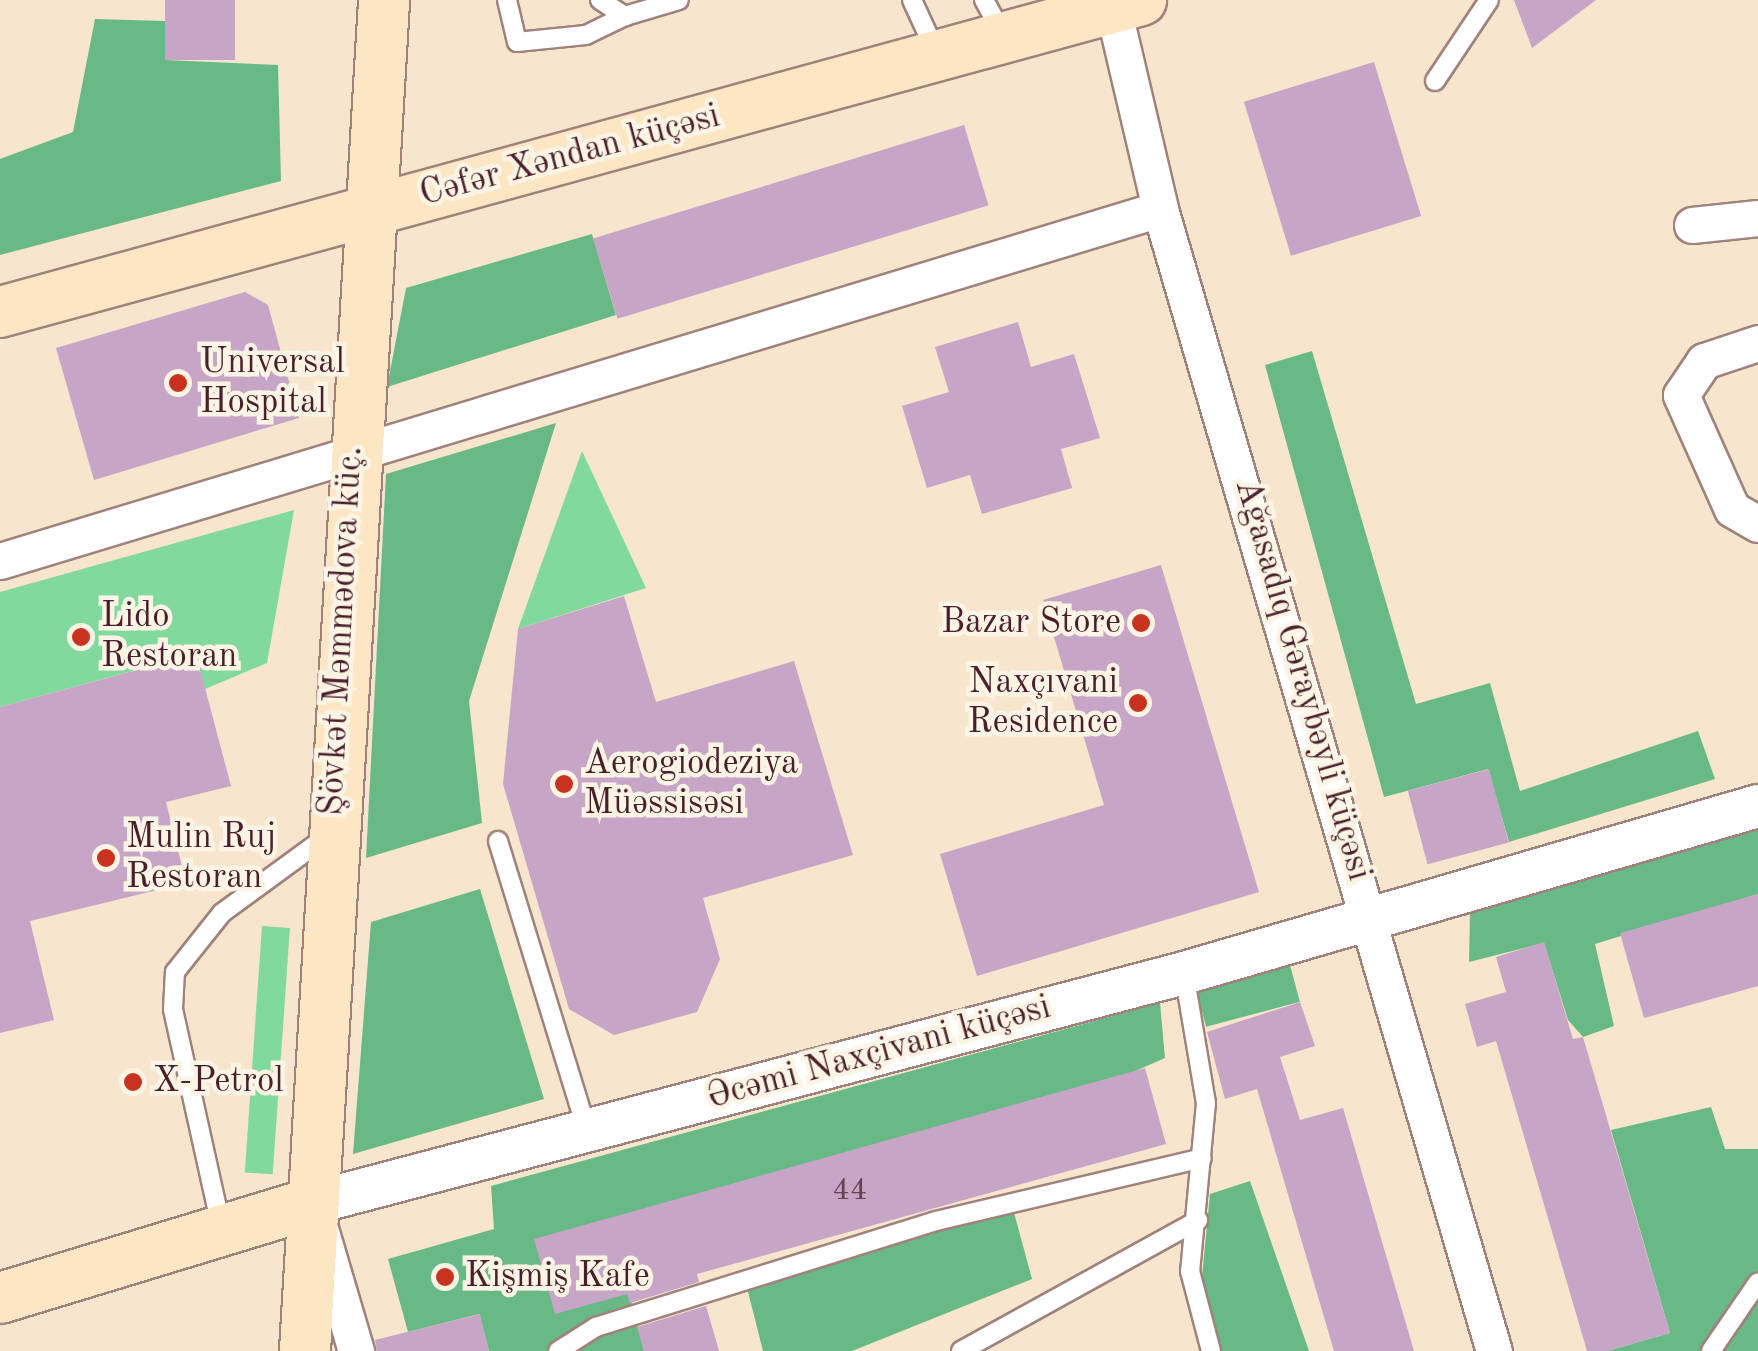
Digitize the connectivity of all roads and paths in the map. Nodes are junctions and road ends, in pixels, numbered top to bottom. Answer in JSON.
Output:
{"nodes":[{"id":1,"x":384,"y":0,"type":"edge"},
{"id":2,"x":507,"y":0,"type":"edge"},
{"id":3,"x":600,"y":0,"type":"edge"},
{"id":4,"x":679,"y":0,"type":"edge"},
{"id":5,"x":912,"y":0,"type":"edge"},
{"id":6,"x":1489,"y":0,"type":"edge"},
{"id":7,"x":1127,"y":4,"type":"edge"},
{"id":8,"x":625,"y":16,"type":"junction"},
{"id":9,"x":995,"y":20,"type":"edge"},
{"id":10,"x":938,"y":57,"type":"junction"},
{"id":11,"x":1435,"y":81,"type":"dead end"},
{"id":12,"x":1160,"y":209,"type":"junction"},
{"id":13,"x":368,"y":210,"type":"junction"},
{"id":14,"x":1758,"y":218,"type":"edge"},
{"id":15,"x":1692,"y":225,"type":"dead end"},
{"id":16,"x":0,"y":312,"type":"edge"},
{"id":17,"x":1758,"y":344,"type":"edge"},
{"id":18,"x":352,"y":458,"type":"junction"},
{"id":19,"x":1758,"y":524,"type":"edge"},
{"id":20,"x":0,"y":561,"type":"edge"},
{"id":21,"x":1758,"y":806,"type":"edge"},
{"id":22,"x":330,"y":834,"type":"junction"},
{"id":23,"x":498,"y":842,"type":"dead end"},
{"id":24,"x":1372,"y":918,"type":"junction"},
{"id":25,"x":1184,"y":973,"type":"junction"},
{"id":26,"x":588,"y":1130,"type":"junction"},
{"id":27,"x":1202,"y":1158,"type":"junction"},
{"id":28,"x":312,"y":1203,"type":"junction"},
{"id":29,"x":1198,"y":1220,"type":"junction"},
{"id":30,"x":223,"y":1232,"type":"junction"},
{"id":31,"x":1758,"y":1282,"type":"edge"},
{"id":32,"x":0,"y":1298,"type":"edge"},
{"id":33,"x":304,"y":1351,"type":"edge"},
{"id":34,"x":356,"y":1351,"type":"edge"},
{"id":35,"x":558,"y":1351,"type":"edge"},
{"id":36,"x":961,"y":1351,"type":"edge"},
{"id":37,"x":1211,"y":1351,"type":"edge"},
{"id":38,"x":1494,"y":1351,"type":"edge"},
{"id":39,"x":1711,"y":1351,"type":"edge"}],
"edges":[{"from":1,"to":13,"type":"main road","name":"Şövkət Məmmədova küç."},
{"from":2,"to":8,"type":"lane"},
{"from":3,"to":8,"type":"lane"},
{"from":4,"to":8,"type":"lane"},
{"from":5,"to":10,"type":"lane"},
{"from":6,"to":11,"type":"lane"},
{"from":7,"to":9,"type":"main road","name":"Cəfər Xəndan küçəsi"},
{"from":7,"to":12,"type":"street","name":"Ağasadıq Gəraybəyli küçəsi"},
{"from":9,"to":10,"type":"main road","name":"Cəfər Xəndan küçəsi"},
{"from":10,"to":13,"type":"main road","name":"Cəfər Xəndan küçəsi"},
{"from":12,"to":18,"type":"street"},
{"from":12,"to":24,"type":"street","name":"Ağasadıq Gəraybəyli küçəsi"},
{"from":13,"to":16,"type":"main road","name":"Cəfər Xəndan küçəsi"},
{"from":13,"to":18,"type":"main road","name":"Şövkət Məmmədova küç."},
{"from":14,"to":15,"type":"street"},
{"from":17,"to":19,"type":"street"},
{"from":18,"to":20,"type":"street"},
{"from":18,"to":22,"type":"main road","name":"Şövkət Məmmədova küç."},
{"from":21,"to":24,"type":"street","name":"Əcəmi Naxçivani küçəsi"},
{"from":22,"to":28,"type":"main road","name":"Şövkət Məmmədova küç."},
{"from":22,"to":30,"type":"lane"},
{"from":23,"to":26,"type":"lane"},
{"from":24,"to":25,"type":"street","name":"Əcəmi Naxçivani küçəsi"},
{"from":24,"to":38,"type":"street","name":"Ağasadıq Gəraybəyli küçəsi"},
{"from":25,"to":26,"type":"street","name":"Əcəmi Naxçivani küçəsi"},
{"from":25,"to":27,"type":"lane"},
{"from":26,"to":28,"type":"street","name":"Əcəmi Naxçivani küçəsi"},
{"from":27,"to":29,"type":"lane"},
{"from":27,"to":35,"type":"lane"},
{"from":28,"to":30,"type":"main road","name":"Əcəmi Naxçivani küçəsi"},
{"from":28,"to":33,"type":"main road","name":"Şövkət Məmmədova küç."},
{"from":28,"to":34,"type":"street"},
{"from":29,"to":36,"type":"lane"},
{"from":29,"to":37,"type":"lane"},
{"from":30,"to":32,"type":"main road","name":"Əcəmi Naxçivani küçəsi"},
{"from":31,"to":39,"type":"lane"}]}
